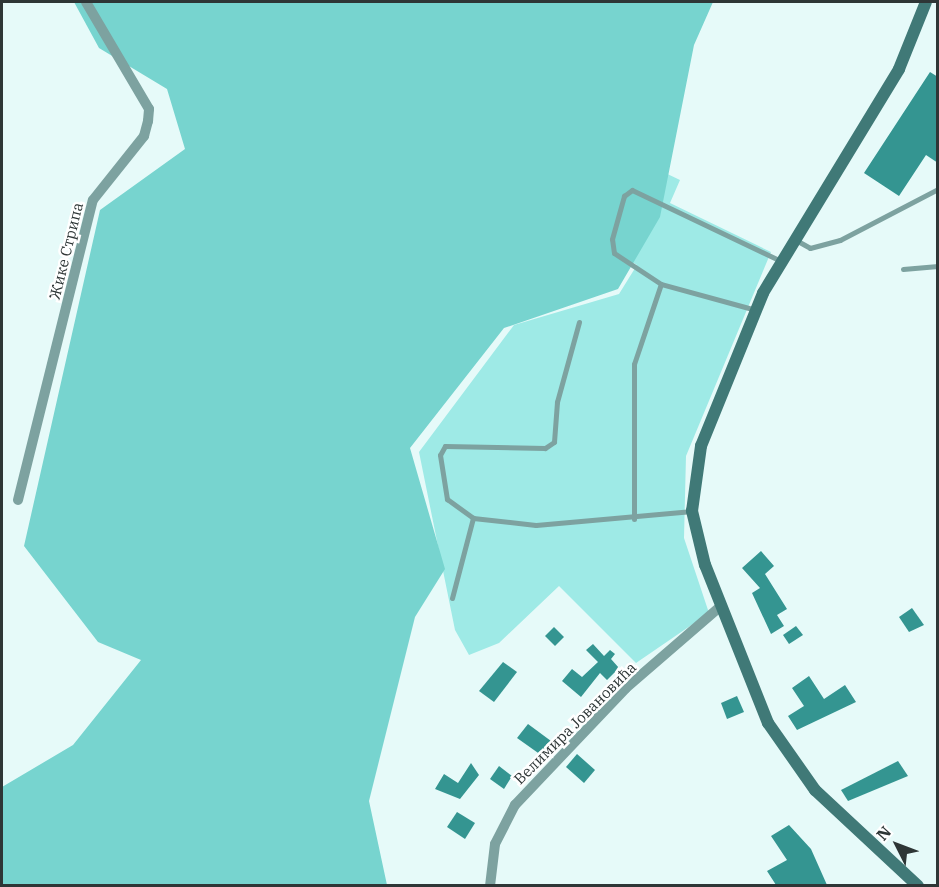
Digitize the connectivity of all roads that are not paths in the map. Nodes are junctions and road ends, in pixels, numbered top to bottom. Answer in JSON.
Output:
{"nodes":[{"id":1,"x":86,"y":2,"type":"edge"},
{"id":2,"x":926,"y":2,"type":"edge"},
{"id":3,"x":938,"y":189,"type":"edge"},
{"id":4,"x":793,"y":238,"type":"junction"},
{"id":5,"x":781,"y":261,"type":"junction"},
{"id":6,"x":938,"y":266,"type":"edge"},
{"id":7,"x":903,"y":269,"type":"dead end"},
{"id":8,"x":662,"y":284,"type":"junction"},
{"id":9,"x":757,"y":310,"type":"junction"},
{"id":10,"x":579,"y":322,"type":"dead end"},
{"id":11,"x":18,"y":500,"type":"dead end"},
{"id":12,"x":692,"y":511,"type":"junction"},
{"id":13,"x":473,"y":518,"type":"junction"},
{"id":14,"x":634,"y":519,"type":"junction"},
{"id":15,"x":452,"y":598,"type":"dead end"},
{"id":16,"x":721,"y":606,"type":"junction"},
{"id":17,"x":490,"y":885,"type":"edge"},
{"id":18,"x":918,"y":885,"type":"edge"}],
"edges":[{"from":1,"to":11,"type":"street","name":"Жике Стрипа"},
{"from":2,"to":4,"type":"main road"},
{"from":3,"to":4,"type":"lane"},
{"from":4,"to":5,"type":"main road"},
{"from":5,"to":8,"type":"lane"},
{"from":5,"to":9,"type":"main road"},
{"from":6,"to":7,"type":"lane"},
{"from":8,"to":9,"type":"lane"},
{"from":8,"to":14,"type":"lane"},
{"from":9,"to":12,"type":"main road"},
{"from":10,"to":13,"type":"lane"},
{"from":12,"to":14,"type":"lane"},
{"from":12,"to":16,"type":"main road"},
{"from":13,"to":14,"type":"lane"},
{"from":13,"to":15,"type":"lane"},
{"from":16,"to":17,"type":"street","name":"Велимира Јовановића"},
{"from":16,"to":18,"type":"main road"}]}
